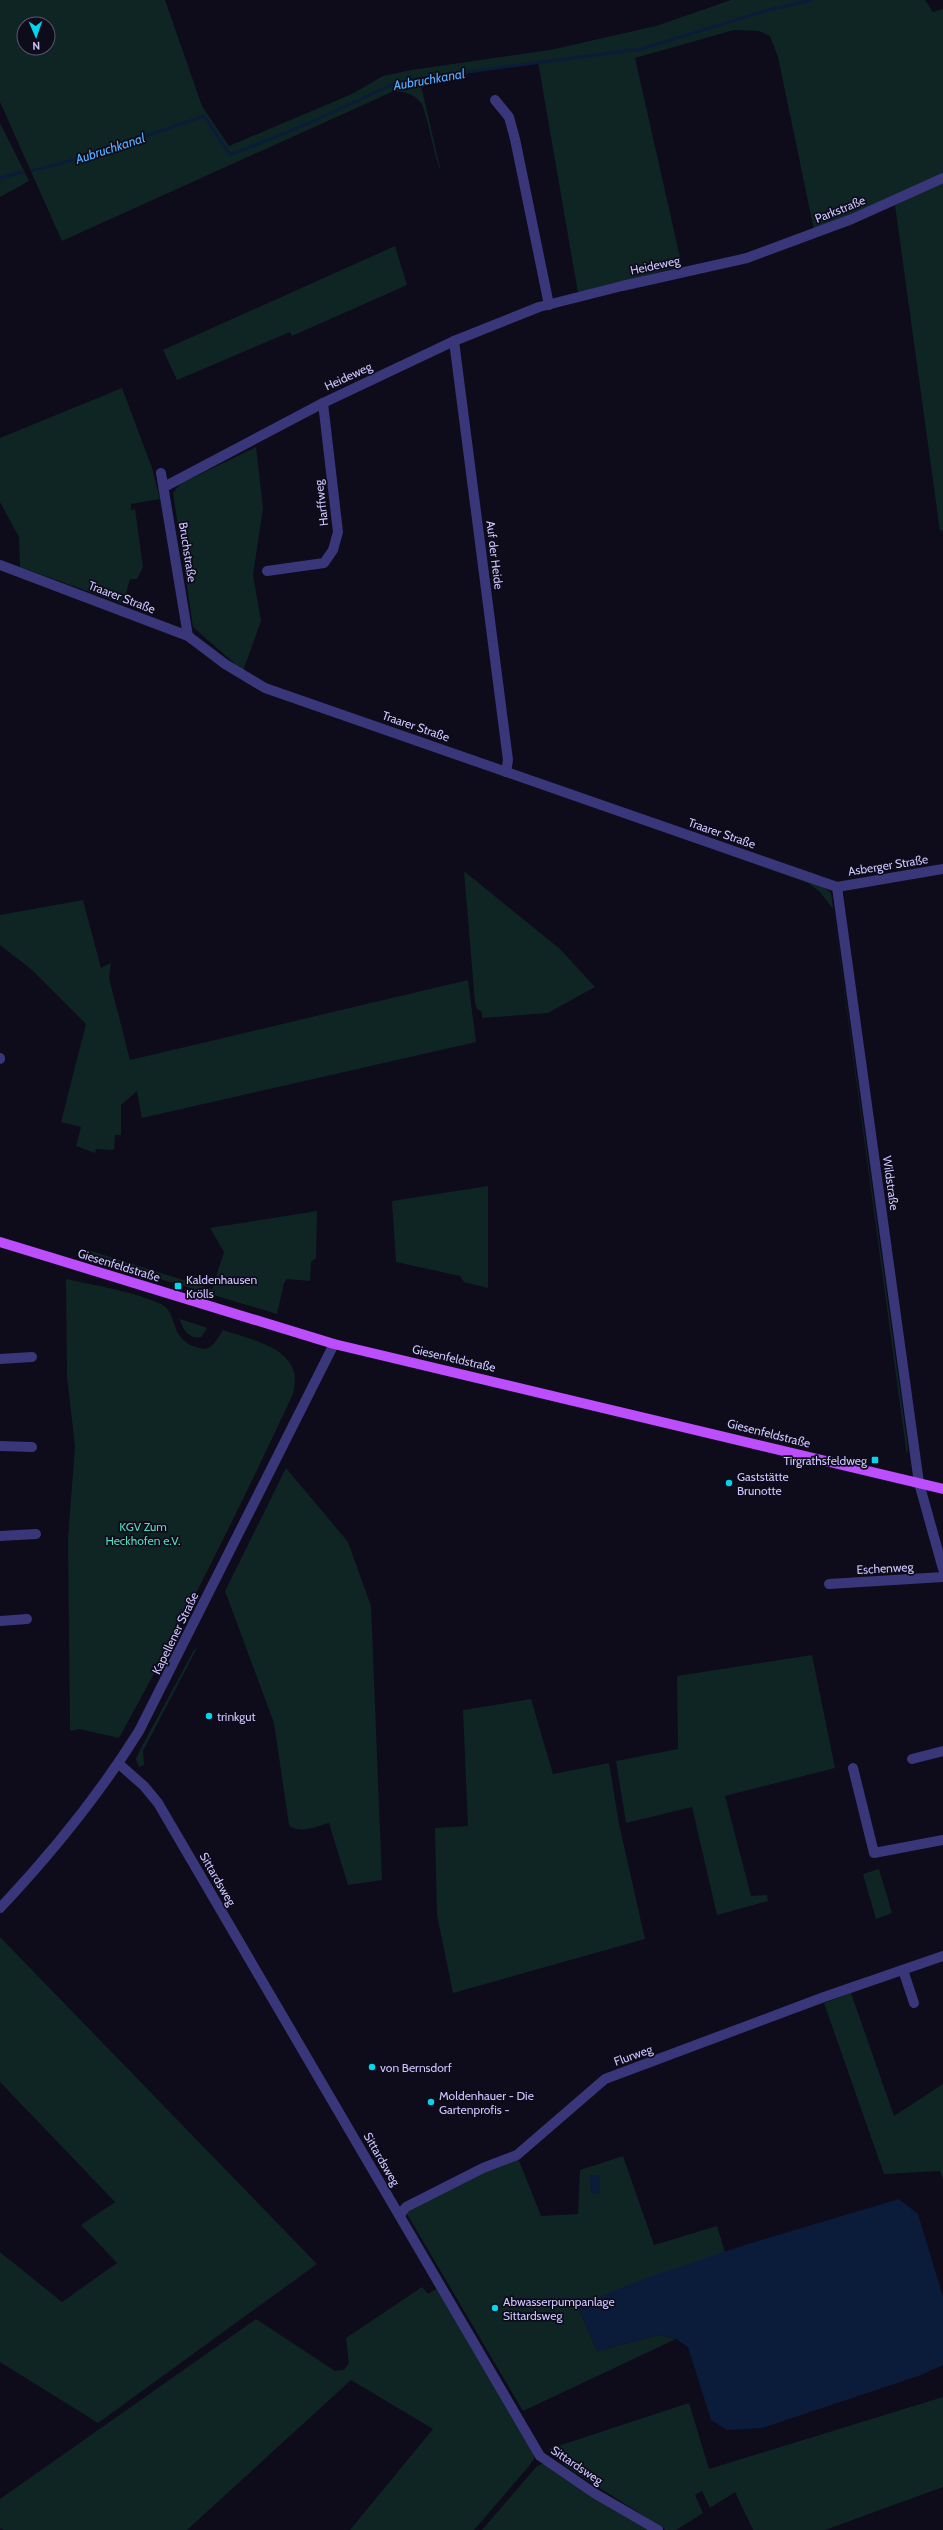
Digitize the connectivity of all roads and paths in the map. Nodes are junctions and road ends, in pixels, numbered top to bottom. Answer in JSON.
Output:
{"nodes":[{"id":1,"x":496,"y":100,"type":"dead end"},
{"id":2,"x":943,"y":178,"type":"edge"},
{"id":3,"x":744,"y":259,"type":"joint"},
{"id":4,"x":549,"y":305,"type":"junction"},
{"id":5,"x":454,"y":341,"type":"junction"},
{"id":6,"x":322,"y":403,"type":"junction"},
{"id":7,"x":161,"y":472,"type":"dead end"},
{"id":8,"x":164,"y":486,"type":"junction"},
{"id":9,"x":0,"y":565,"type":"edge"},
{"id":10,"x":267,"y":571,"type":"dead end"},
{"id":11,"x":188,"y":636,"type":"junction"},
{"id":12,"x":506,"y":772,"type":"junction"},
{"id":13,"x":943,"y":869,"type":"edge"},
{"id":14,"x":837,"y":887,"type":"junction"},
{"id":15,"x":0,"y":1242,"type":"edge"},
{"id":16,"x":334,"y":1344,"type":"junction"},
{"id":17,"x":32,"y":1357,"type":"dead end"},
{"id":18,"x":0,"y":1359,"type":"edge"},
{"id":19,"x":0,"y":1446,"type":"edge"},
{"id":20,"x":32,"y":1447,"type":"dead end"},
{"id":21,"x":919,"y":1483,"type":"junction"},
{"id":22,"x":943,"y":1489,"type":"edge"},
{"id":23,"x":36,"y":1534,"type":"dead end"},
{"id":24,"x":0,"y":1536,"type":"edge"},
{"id":25,"x":943,"y":1569,"type":"edge"},
{"id":26,"x":943,"y":1577,"type":"edge"},
{"id":27,"x":829,"y":1584,"type":"dead end"},
{"id":28,"x":27,"y":1619,"type":"dead end"},
{"id":29,"x":0,"y":1621,"type":"edge"},
{"id":30,"x":943,"y":1751,"type":"edge"},
{"id":31,"x":912,"y":1759,"type":"dead end"},
{"id":32,"x":118,"y":1764,"type":"junction"},
{"id":33,"x":853,"y":1768,"type":"dead end"},
{"id":34,"x":943,"y":1840,"type":"edge"},
{"id":35,"x":0,"y":1908,"type":"edge"},
{"id":36,"x":943,"y":1956,"type":"edge"},
{"id":37,"x":903,"y":1970,"type":"junction"},
{"id":38,"x":914,"y":2003,"type":"dead end"},
{"id":39,"x":400,"y":2215,"type":"junction"},
{"id":40,"x":658,"y":2530,"type":"edge"}],
"edges":[{"from":1,"to":4,"type":"street"},
{"from":2,"to":3,"type":"street","name":"Parkstraße"},
{"from":3,"to":4,"type":"street","name":"Heideweg"},
{"from":4,"to":5,"type":"street","name":"Heideweg"},
{"from":5,"to":6,"type":"street","name":"Heideweg"},
{"from":5,"to":12,"type":"street","name":"Auf der Heide"},
{"from":6,"to":8,"type":"street","name":"Heideweg"},
{"from":6,"to":10,"type":"street","name":"Harffweg"},
{"from":7,"to":8,"type":"street","name":"Bruchstraße"},
{"from":8,"to":11,"type":"street","name":"Bruchstraße"},
{"from":9,"to":11,"type":"street","name":"Traarer Straße"},
{"from":11,"to":12,"type":"street","name":"Traarer Straße"},
{"from":12,"to":14,"type":"street","name":"Traarer Straße"},
{"from":13,"to":14,"type":"street","name":"Asberger Straße"},
{"from":14,"to":21,"type":"street","name":"Wildstraße"},
{"from":15,"to":16,"type":"main road","name":"Giesenfeldstraße"},
{"from":16,"to":21,"type":"main road","name":"Giesenfeldstraße"},
{"from":16,"to":32,"type":"street","name":"Kapellener Straße"},
{"from":17,"to":18,"type":"street"},
{"from":19,"to":20,"type":"street"},
{"from":21,"to":22,"type":"main road","name":"Giesenfeldstraße"},
{"from":21,"to":25,"type":"street"},
{"from":23,"to":24,"type":"street"},
{"from":26,"to":27,"type":"street","name":"Eschenweg"},
{"from":28,"to":29,"type":"street"},
{"from":30,"to":31,"type":"street"},
{"from":32,"to":35,"type":"street","name":"Kapellener Straße"},
{"from":32,"to":39,"type":"street","name":"Sittardsweg"},
{"from":33,"to":34,"type":"street"},
{"from":36,"to":37,"type":"street","name":"Flurweg"},
{"from":37,"to":38,"type":"street"},
{"from":37,"to":39,"type":"street","name":"Flurweg"},
{"from":39,"to":40,"type":"street","name":"Sittardsweg"}]}
